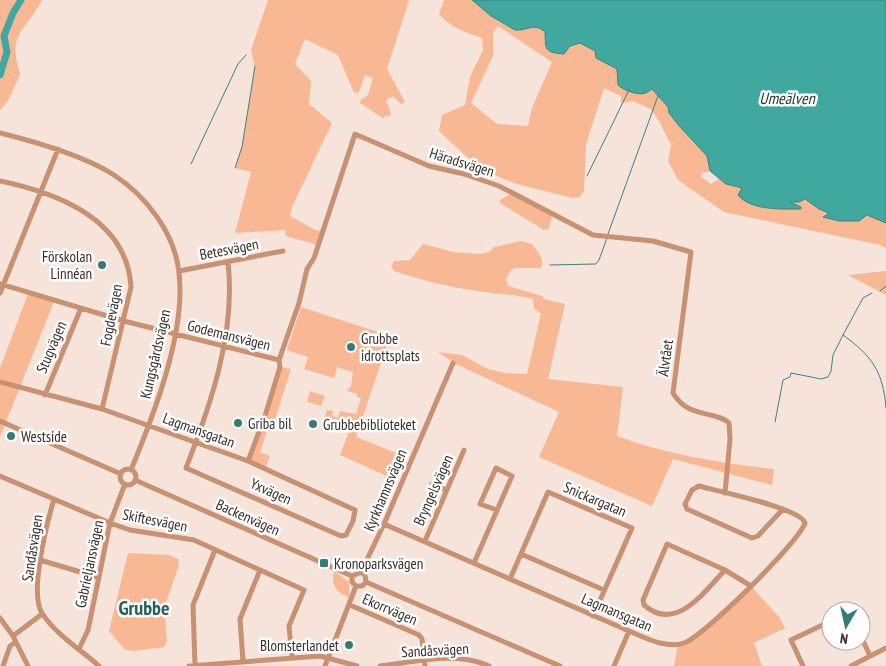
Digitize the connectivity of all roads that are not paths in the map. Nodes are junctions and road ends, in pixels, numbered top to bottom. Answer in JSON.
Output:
{"nodes":[{"id":1,"x":0,"y":133,"type":"edge"},
{"id":2,"x":58,"y":149,"type":"junction"},
{"id":3,"x":0,"y":181,"type":"edge"},
{"id":4,"x":40,"y":193,"type":"junction"},
{"id":5,"x":283,"y":251,"type":"dead end"},
{"id":6,"x":691,"y":252,"type":"joint"},
{"id":7,"x":228,"y":262,"type":"junction"},
{"id":8,"x":179,"y":271,"type":"junction"},
{"id":9,"x":2,"y":284,"type":"edge"},
{"id":10,"x":0,"y":293,"type":"edge"},
{"id":11,"x":81,"y":308,"type":"junction"},
{"id":12,"x":124,"y":321,"type":"junction"},
{"id":13,"x":175,"y":334,"type":"junction"},
{"id":14,"x":223,"y":347,"type":"junction"},
{"id":15,"x":279,"y":360,"type":"junction"},
{"id":16,"x":453,"y":363,"type":"dead end"},
{"id":17,"x":0,"y":382,"type":"edge"},
{"id":18,"x":44,"y":395,"type":"junction"},
{"id":19,"x":102,"y":409,"type":"junction"},
{"id":20,"x":0,"y":421,"type":"edge"},
{"id":21,"x":149,"y":426,"type":"junction"},
{"id":22,"x":196,"y":443,"type":"junction"},
{"id":23,"x":464,"y":450,"type":"dead end"},
{"id":24,"x":248,"y":461,"type":"junction"},
{"id":25,"x":131,"y":470,"type":"junction"},
{"id":26,"x":121,"y":474,"type":"junction"},
{"id":27,"x":0,"y":476,"type":"edge"},
{"id":28,"x":135,"y":480,"type":"junction"},
{"id":29,"x":125,"y":484,"type":"junction"},
{"id":30,"x":432,"y":484,"type":"dead end"},
{"id":31,"x":446,"y":490,"type":"junction"},
{"id":32,"x":725,"y":493,"type":"junction"},
{"id":33,"x":54,"y":499,"type":"junction"},
{"id":34,"x":783,"y":509,"type":"junction"},
{"id":35,"x":355,"y":510,"type":"joint"},
{"id":36,"x":497,"y":510,"type":"junction"},
{"id":37,"x":110,"y":523,"type":"junction"},
{"id":38,"x":384,"y":524,"type":"junction"},
{"id":39,"x":425,"y":540,"type":"junction"},
{"id":40,"x":215,"y":550,"type":"junction"},
{"id":41,"x":521,"y":554,"type":"junction"},
{"id":42,"x":40,"y":560,"type":"junction"},
{"id":43,"x":474,"y":563,"type":"junction"},
{"id":44,"x":260,"y":570,"type":"junction"},
{"id":45,"x":725,"y":570,"type":"junction"},
{"id":46,"x":361,"y":572,"type":"junction"},
{"id":47,"x":352,"y":576,"type":"junction"},
{"id":48,"x":97,"y":577,"type":"junction"},
{"id":49,"x":510,"y":579,"type":"junction"},
{"id":50,"x":366,"y":582,"type":"junction"},
{"id":51,"x":356,"y":586,"type":"junction"},
{"id":52,"x":751,"y":586,"type":"junction"},
{"id":53,"x":604,"y":590,"type":"junction"},
{"id":54,"x":350,"y":605,"type":"junction"},
{"id":55,"x":42,"y":614,"type":"junction"},
{"id":56,"x":593,"y":616,"type":"junction"},
{"id":57,"x":0,"y":618,"type":"edge"},
{"id":58,"x":821,"y":626,"type":"edge"},
{"id":59,"x":629,"y":632,"type":"junction"},
{"id":60,"x":13,"y":636,"type":"junction"},
{"id":61,"x":16,"y":642,"type":"junction"},
{"id":62,"x":886,"y":648,"type":"edge"},
{"id":63,"x":79,"y":649,"type":"junction"},
{"id":64,"x":868,"y":651,"type":"edge"},
{"id":65,"x":870,"y":656,"type":"junction"},
{"id":66,"x":292,"y":657,"type":"junction"},
{"id":67,"x":327,"y":658,"type":"junction"},
{"id":68,"x":275,"y":659,"type":"junction"},
{"id":69,"x":470,"y":659,"type":"junction"},
{"id":70,"x":243,"y":661,"type":"junction"},
{"id":71,"x":425,"y":664,"type":"edge"},
{"id":72,"x":220,"y":665,"type":"edge"},
{"id":73,"x":3,"y":666,"type":"edge"},
{"id":74,"x":28,"y":666,"type":"edge"},
{"id":75,"x":99,"y":666,"type":"edge"},
{"id":76,"x":189,"y":666,"type":"edge"},
{"id":77,"x":195,"y":666,"type":"edge"},
{"id":78,"x":276,"y":666,"type":"edge"},
{"id":79,"x":325,"y":666,"type":"edge"},
{"id":80,"x":357,"y":666,"type":"edge"},
{"id":81,"x":380,"y":666,"type":"edge"},
{"id":82,"x":471,"y":666,"type":"edge"},
{"id":83,"x":489,"y":666,"type":"edge"},
{"id":84,"x":560,"y":666,"type":"edge"},
{"id":85,"x":614,"y":666,"type":"edge"},
{"id":86,"x":803,"y":666,"type":"edge"},
{"id":87,"x":851,"y":666,"type":"edge"}],
"edges":[{"from":1,"to":2,"type":"street","name":"Kungsgårdsvägen"},
{"from":2,"to":4,"type":"street"},
{"from":2,"to":8,"type":"street","name":"Kungsgårdsvägen"},
{"from":3,"to":4,"type":"street","name":"Fogdevägen"},
{"from":4,"to":9,"type":"street"},
{"from":4,"to":12,"type":"street","name":"Fogdevägen"},
{"from":5,"to":7,"type":"street","name":"Betesvägen"},
{"from":6,"to":15,"type":"street","name":"Häradsvägen"},
{"from":6,"to":32,"type":"street","name":"Älvtået"},
{"from":7,"to":8,"type":"street","name":"Betesvägen"},
{"from":7,"to":14,"type":"street"},
{"from":8,"to":13,"type":"street","name":"Kungsgårdsvägen"},
{"from":9,"to":10,"type":"street"},
{"from":9,"to":11,"type":"street","name":"Godemansvägen"},
{"from":11,"to":12,"type":"street","name":"Godemansvägen"},
{"from":11,"to":18,"type":"street","name":"Stugvägen"},
{"from":12,"to":13,"type":"street","name":"Godemansvägen"},
{"from":12,"to":19,"type":"street","name":"Fogdevägen"},
{"from":13,"to":14,"type":"street","name":"Godemansvägen"},
{"from":13,"to":21,"type":"street","name":"Kungsgårdsvägen"},
{"from":14,"to":15,"type":"street","name":"Godemansvägen"},
{"from":14,"to":22,"type":"street"},
{"from":15,"to":24,"type":"street"},
{"from":16,"to":38,"type":"street","name":"Kyrkhamnsvägen"},
{"from":17,"to":18,"type":"street","name":"Lagmansgatan"},
{"from":18,"to":19,"type":"street","name":"Lagmansgatan"},
{"from":19,"to":21,"type":"street","name":"Lagmansgatan"},
{"from":20,"to":26,"type":"street"},
{"from":21,"to":22,"type":"street","name":"Lagmansgatan"},
{"from":21,"to":25,"type":"street","name":"Kungsgårdsvägen"},
{"from":22,"to":24,"type":"street","name":"Lagmansgatan"},
{"from":22,"to":35,"type":"street","name":"Yxvägen"},
{"from":23,"to":31,"type":"street","name":"Bryngelsvägen"},
{"from":24,"to":35,"type":"street","name":"Lagmansgatan"},
{"from":25,"to":26,"type":"street"},
{"from":25,"to":28,"type":"street"},
{"from":26,"to":29,"type":"street"},
{"from":27,"to":33,"type":"street","name":"Skiftesvägen"},
{"from":28,"to":29,"type":"street"},
{"from":28,"to":47,"type":"street","name":"Backenvägen"},
{"from":29,"to":37,"type":"street","name":"Gabrieljansvägen"},
{"from":30,"to":31,"type":"street"},
{"from":31,"to":39,"type":"street","name":"Bryngelsvägen"},
{"from":32,"to":34,"type":"street"},
{"from":32,"to":34,"type":"street"},
{"from":33,"to":37,"type":"street","name":"Skiftesvägen"},
{"from":33,"to":42,"type":"street","name":"Sandåsvägen"},
{"from":34,"to":52,"type":"street","name":"Lagmansgatan"},
{"from":36,"to":36,"type":"street"},
{"from":36,"to":43,"type":"street"},
{"from":37,"to":40,"type":"street","name":"Skiftesvägen"},
{"from":37,"to":48,"type":"street","name":"Gabrieljansvägen"},
{"from":38,"to":39,"type":"street","name":"Lagmansgatan"},
{"from":38,"to":46,"type":"street","name":"Kyrkhamnsvägen"},
{"from":39,"to":43,"type":"street","name":"Lagmansgatan"},
{"from":40,"to":44,"type":"street","name":"Skiftesvägen"},
{"from":40,"to":77,"type":"street"},
{"from":41,"to":49,"type":"street","name":"Snickargatan"},
{"from":41,"to":53,"type":"street"},
{"from":41,"to":53,"type":"street","name":"Snickargatan"},
{"from":42,"to":48,"type":"street"},
{"from":42,"to":55,"type":"street","name":"Sandåsvägen"},
{"from":43,"to":49,"type":"street","name":"Lagmansgatan"},
{"from":44,"to":66,"type":"street","name":"Skiftesvägen"},
{"from":44,"to":70,"type":"street"},
{"from":45,"to":45,"type":"street"},
{"from":45,"to":52,"type":"street"},
{"from":46,"to":47,"type":"street"},
{"from":46,"to":50,"type":"street"},
{"from":47,"to":51,"type":"street"},
{"from":48,"to":63,"type":"street","name":"Gabrieljansvägen"},
{"from":49,"to":56,"type":"street","name":"Lagmansgatan"},
{"from":50,"to":51,"type":"street"},
{"from":50,"to":84,"type":"street"},
{"from":51,"to":54,"type":"street"},
{"from":52,"to":59,"type":"street","name":"Lagmansgatan"},
{"from":53,"to":56,"type":"street","name":"Snickargatan"},
{"from":54,"to":67,"type":"street"},
{"from":54,"to":71,"type":"street","name":"Ekorrvägen"},
{"from":55,"to":60,"type":"street"},
{"from":55,"to":63,"type":"street"},
{"from":56,"to":59,"type":"street","name":"Lagmansgatan"},
{"from":57,"to":60,"type":"street"},
{"from":58,"to":86,"type":"street"},
{"from":59,"to":85,"type":"street"},
{"from":60,"to":61,"type":"street"},
{"from":61,"to":73,"type":"street"},
{"from":61,"to":74,"type":"street"},
{"from":62,"to":65,"type":"street"},
{"from":63,"to":75,"type":"street"},
{"from":64,"to":65,"type":"street"},
{"from":65,"to":87,"type":"street"},
{"from":66,"to":67,"type":"street"},
{"from":66,"to":68,"type":"street"},
{"from":67,"to":79,"type":"street"},
{"from":67,"to":80,"type":"street"},
{"from":68,"to":70,"type":"street"},
{"from":68,"to":78,"type":"street"},
{"from":69,"to":71,"type":"street","name":"Sandåsvägen"},
{"from":69,"to":82,"type":"street"},
{"from":69,"to":83,"type":"street","name":"Sandåsvägen"},
{"from":70,"to":72,"type":"street"},
{"from":71,"to":81,"type":"street","name":"Sandåsvägen"},
{"from":72,"to":77,"type":"street"},
{"from":76,"to":77,"type":"street"}]}
